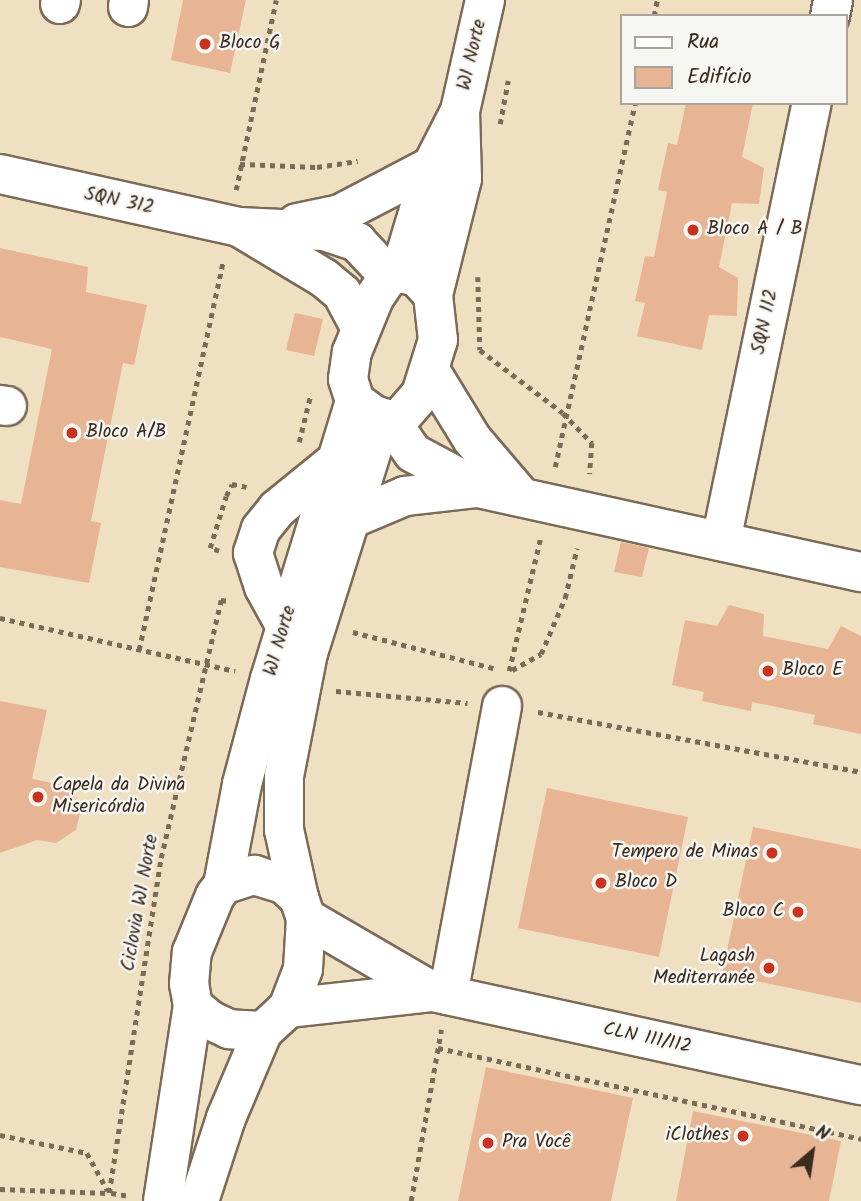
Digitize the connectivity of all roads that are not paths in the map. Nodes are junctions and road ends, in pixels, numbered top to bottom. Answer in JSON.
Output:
{"nodes":[{"id":1,"x":485,"y":0,"type":"edge"},
{"id":2,"x":812,"y":105,"type":"edge"},
{"id":3,"x":460,"y":111,"type":"junction"},
{"id":4,"x":432,"y":166,"type":"junction"},
{"id":5,"x":0,"y":174,"type":"edge"},
{"id":6,"x":235,"y":226,"type":"junction"},
{"id":7,"x":280,"y":226,"type":"junction"},
{"id":8,"x":395,"y":274,"type":"junction"},
{"id":9,"x":433,"y":295,"type":"junction"},
{"id":10,"x":360,"y":327,"type":"junction"},
{"id":11,"x":431,"y":372,"type":"junction"},
{"id":12,"x":376,"y":413,"type":"junction"},
{"id":13,"x":336,"y":461,"type":"junction"},
{"id":14,"x":478,"y":488,"type":"junction"},
{"id":15,"x":534,"y":497,"type":"junction"},
{"id":16,"x":353,"y":517,"type":"junction"},
{"id":17,"x":721,"y":541,"type":"junction"},
{"id":18,"x":861,"y":572,"type":"edge"},
{"id":19,"x":285,"y":625,"type":"junction"},
{"id":20,"x":502,"y":706,"type":"road end"},
{"id":21,"x":223,"y":885,"type":"junction"},
{"id":22,"x":302,"y":908,"type":"junction"},
{"id":23,"x":192,"y":1006,"type":"junction"},
{"id":24,"x":438,"y":1011,"type":"junction"},
{"id":25,"x":276,"y":1019,"type":"junction"},
{"id":26,"x":861,"y":1086,"type":"edge"},
{"id":27,"x":148,"y":1199,"type":"edge"},
{"id":28,"x":199,"y":1201,"type":"edge"}],
"edges":[{"from":1,"to":3,"type":"street","name":"W1 Norte"},
{"from":2,"to":17,"type":"street","name":"SQN 112"},
{"from":3,"to":4,"type":"street","name":"W1 Norte"},
{"from":3,"to":9,"type":"street","name":"W1 Norte"},
{"from":4,"to":7,"type":"street"},
{"from":4,"to":8,"type":"street","name":"W1 Norte"},
{"from":5,"to":6,"type":"street","name":"SQN 312"},
{"from":6,"to":7,"type":"street","name":"SQN 312"},
{"from":6,"to":10,"type":"street","name":"SQN 312"},
{"from":7,"to":8,"type":"street","name":"SQN 312"},
{"from":8,"to":9,"type":"street","name":"SQN 312"},
{"from":8,"to":10,"type":"street","name":"W1 Norte"},
{"from":9,"to":11,"type":"street"},
{"from":10,"to":12,"type":"street","name":"W1 Norte"},
{"from":11,"to":12,"type":"street"},
{"from":11,"to":15,"type":"street"},
{"from":12,"to":13,"type":"street","name":"W1 Norte"},
{"from":12,"to":14,"type":"street"},
{"from":12,"to":16,"type":"street","name":"W1 Norte"},
{"from":13,"to":19,"type":"street","name":"W1 Norte"},
{"from":13,"to":19,"type":"street"},
{"from":14,"to":15,"type":"street"},
{"from":14,"to":16,"type":"street"},
{"from":15,"to":17,"type":"street"},
{"from":16,"to":22,"type":"street","name":"W1 Norte"},
{"from":17,"to":18,"type":"street"},
{"from":19,"to":21,"type":"street","name":"W1 Norte"},
{"from":20,"to":24,"type":"street"},
{"from":21,"to":22,"type":"street"},
{"from":21,"to":23,"type":"street"},
{"from":22,"to":24,"type":"street","name":"CLN 111/112"},
{"from":22,"to":25,"type":"street"},
{"from":23,"to":25,"type":"street"},
{"from":23,"to":27,"type":"street"},
{"from":24,"to":25,"type":"street","name":"CLN 111/112"},
{"from":24,"to":26,"type":"street","name":"CLN 111/112"},
{"from":25,"to":28,"type":"street"}]}
